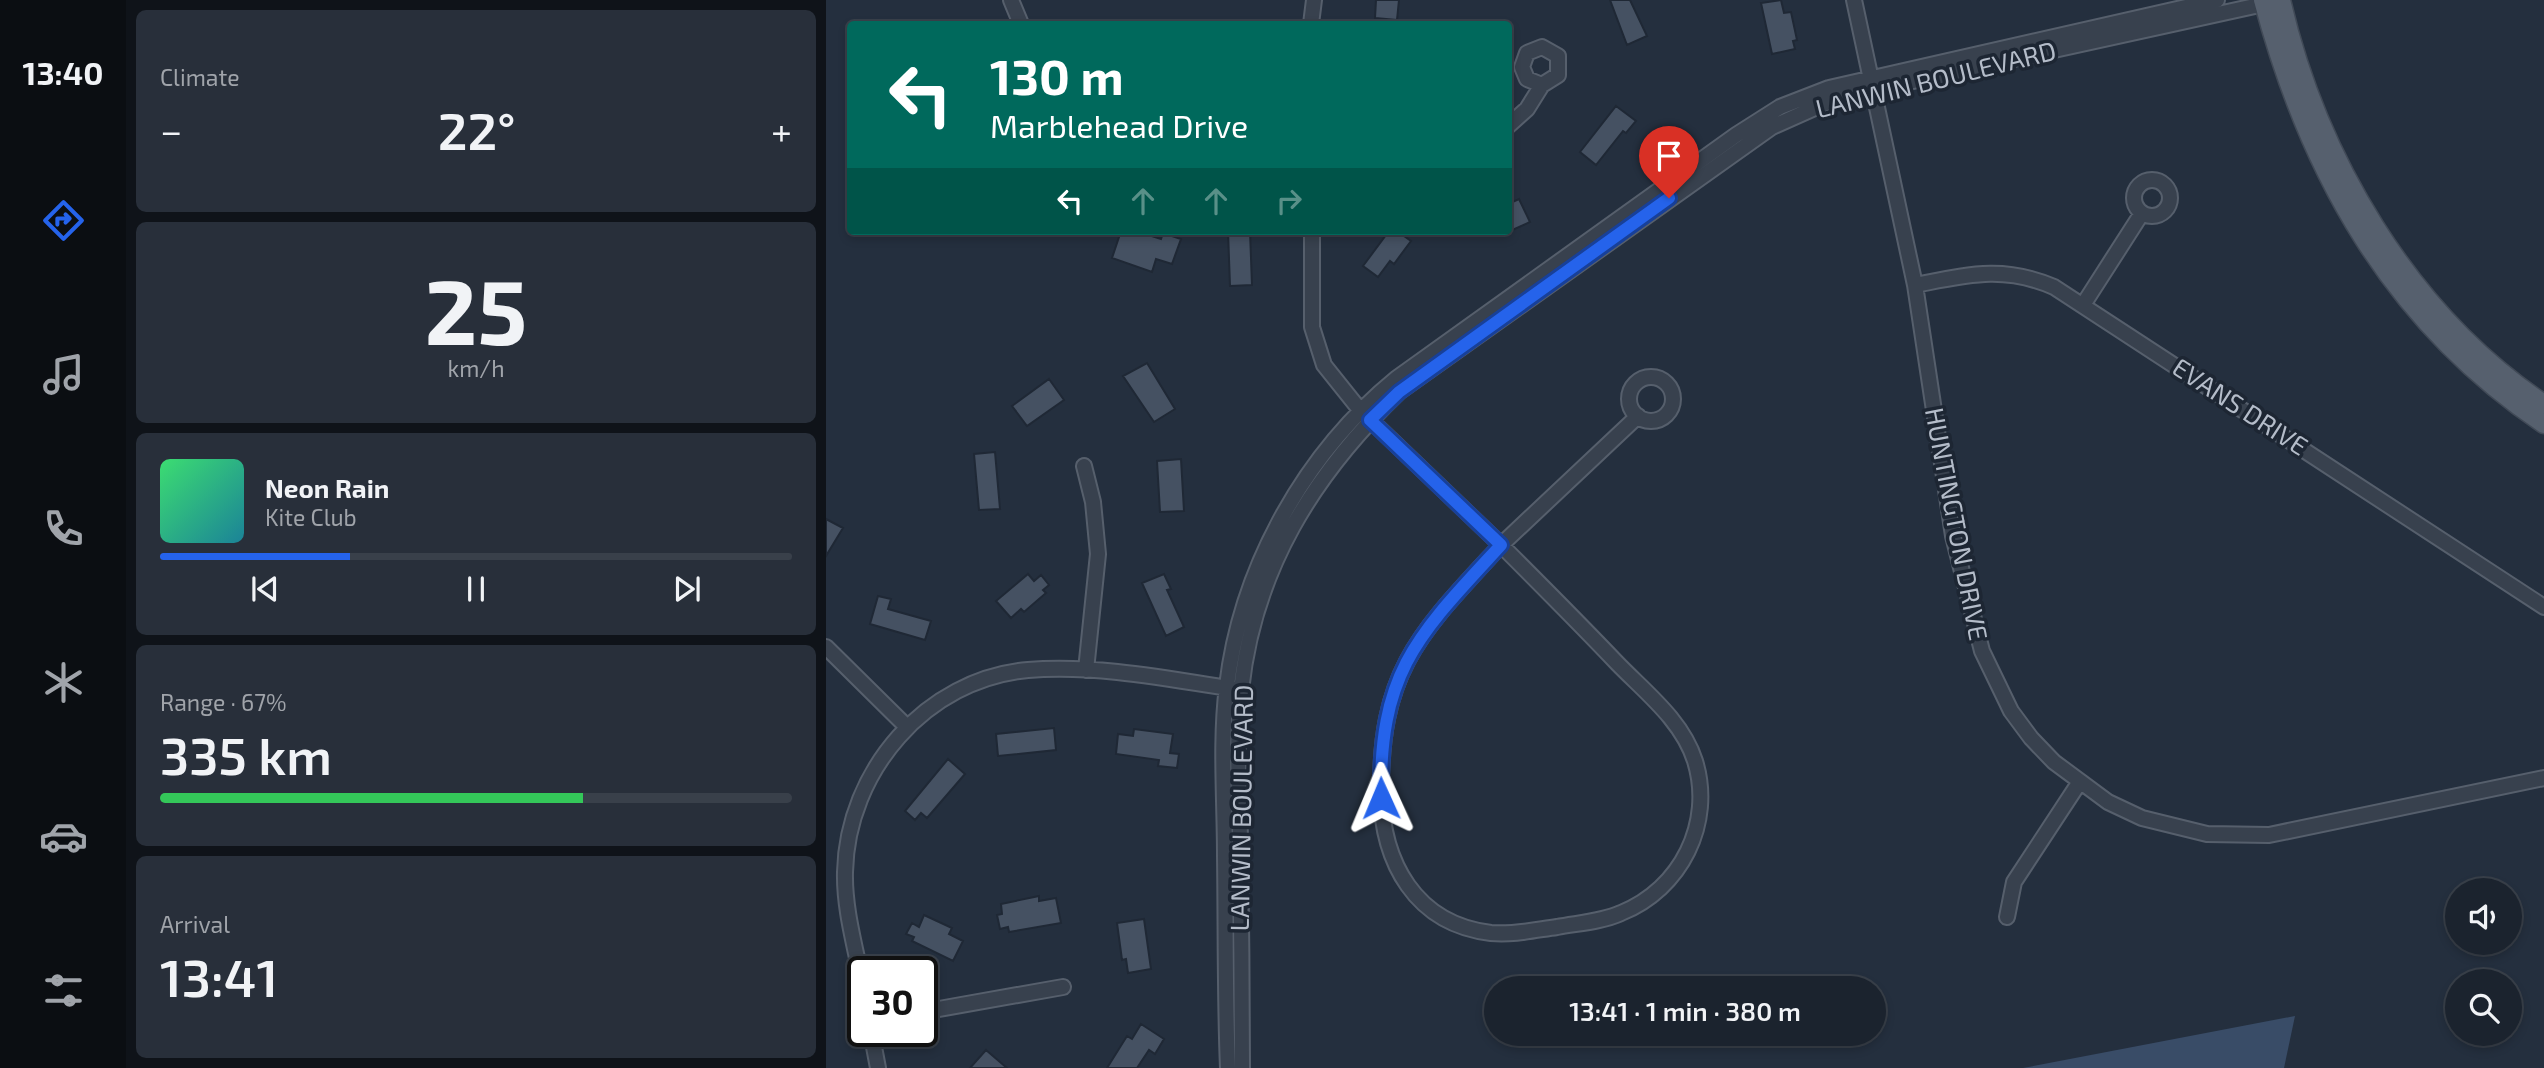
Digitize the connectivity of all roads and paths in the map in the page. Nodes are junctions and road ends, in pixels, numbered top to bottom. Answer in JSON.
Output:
{"nodes":[{"id":1,"x":1011,"y":0,"type":"edge"},
{"id":2,"x":1314,"y":0,"type":"edge"},
{"id":3,"x":1854,"y":0,"type":"edge"},
{"id":4,"x":2217,"y":0,"type":"edge"},
{"id":5,"x":2270,"y":1,"type":"edge"},
{"id":6,"x":1020,"y":21,"type":"edge"},
{"id":7,"x":1311,"y":21,"type":"edge"},
{"id":8,"x":1871,"y":84,"type":"junction"},
{"id":9,"x":1542,"y":85,"type":"dead end"},
{"id":10,"x":1512,"y":122,"type":"edge"},
{"id":11,"x":2142,"y":213,"type":"dead end"},
{"id":12,"x":1312,"y":235,"type":"edge"},
{"id":13,"x":1914,"y":285,"type":"junction"},
{"id":14,"x":2083,"y":305,"type":"junction"},
{"id":15,"x":2544,"y":404,"type":"edge"},
{"id":16,"x":1365,"y":415,"type":"junction"},
{"id":17,"x":1638,"y":416,"type":"dead end"},
{"id":18,"x":2544,"y":424,"type":"edge"},
{"id":19,"x":1084,"y":466,"type":"dead end"},
{"id":20,"x":1501,"y":545,"type":"junction"},
{"id":21,"x":2544,"y":607,"type":"edge"},
{"id":22,"x":826,"y":647,"type":"edge"},
{"id":23,"x":1086,"y":670,"type":"junction"},
{"id":24,"x":1234,"y":689,"type":"junction"},
{"id":25,"x":907,"y":727,"type":"junction"},
{"id":26,"x":2544,"y":778,"type":"edge"},
{"id":27,"x":2079,"y":783,"type":"junction"},
{"id":28,"x":2007,"y":918,"type":"dead end"},
{"id":29,"x":857,"y":956,"type":"edge"},
{"id":30,"x":1063,"y":987,"type":"dead end"},
{"id":31,"x":938,"y":1009,"type":"edge"},
{"id":32,"x":874,"y":1047,"type":"edge"},
{"id":33,"x":878,"y":1068,"type":"edge"},
{"id":34,"x":1228,"y":1068,"type":"edge"},
{"id":35,"x":1242,"y":1068,"type":"edge"}],
"edges":[{"from":1,"to":6,"type":"street"},
{"from":2,"to":7,"type":"street"},
{"from":3,"to":8,"type":"street","name":"HUNTINGTON DRIVE"},
{"from":4,"to":8,"type":"street","name":"LANWIN BOULEVARD"},
{"from":5,"to":8,"type":"street","name":"LANWIN BOULEVARD"},
{"from":5,"to":15,"type":"main road"},
{"from":5,"to":18,"type":"main road"},
{"from":8,"to":13,"type":"street","name":"HUNTINGTON DRIVE"},
{"from":8,"to":16,"type":"street","name":"LANWIN BOULEVARD"},
{"from":9,"to":10,"type":"street"},
{"from":11,"to":14,"type":"street"},
{"from":12,"to":16,"type":"street"},
{"from":13,"to":14,"type":"street","name":"EVANS DRIVE"},
{"from":13,"to":27,"type":"street","name":"HUNTINGTON DRIVE"},
{"from":14,"to":21,"type":"street","name":"EVANS DRIVE"},
{"from":16,"to":20,"type":"street"},
{"from":16,"to":24,"type":"street","name":"LANWIN BOULEVARD"},
{"from":17,"to":20,"type":"street"},
{"from":19,"to":23,"type":"street"},
{"from":20,"to":20,"type":"street"},
{"from":22,"to":25,"type":"street"},
{"from":23,"to":24,"type":"street"},
{"from":23,"to":25,"type":"street"},
{"from":24,"to":34,"type":"street","name":"LANWIN BOULEVARD"},
{"from":24,"to":35,"type":"street","name":"LANWIN BOULEVARD"},
{"from":25,"to":29,"type":"street"},
{"from":26,"to":27,"type":"street","name":"HUNTINGTON DRIVE"},
{"from":27,"to":28,"type":"street"},
{"from":30,"to":31,"type":"street"},
{"from":32,"to":33,"type":"street"}]}
